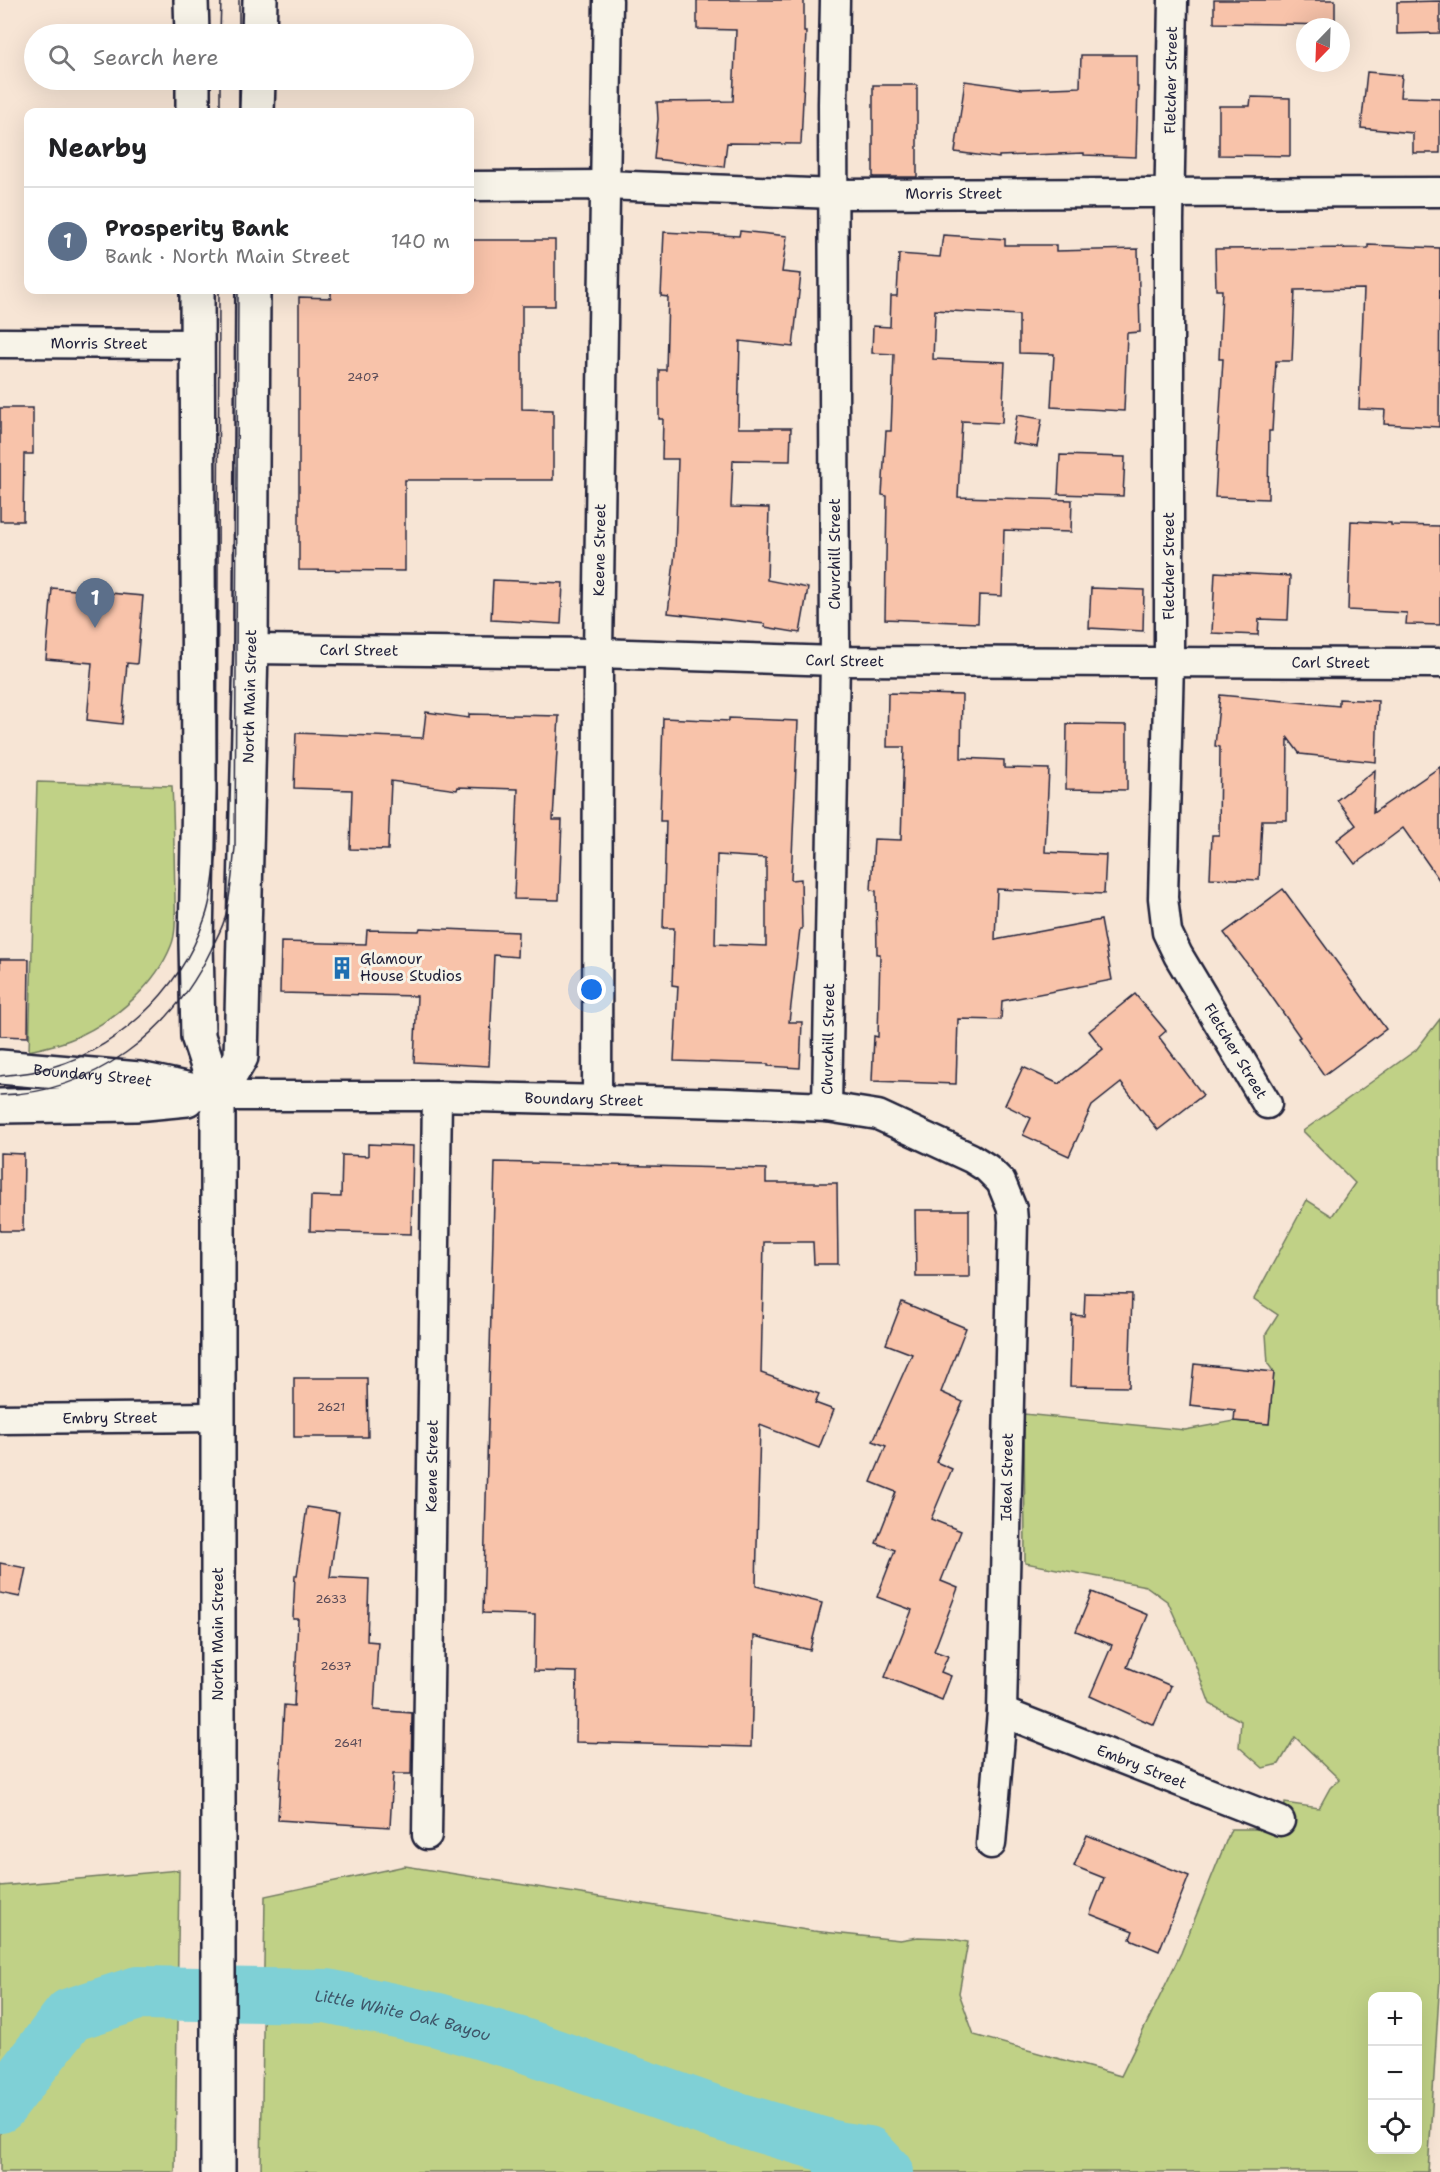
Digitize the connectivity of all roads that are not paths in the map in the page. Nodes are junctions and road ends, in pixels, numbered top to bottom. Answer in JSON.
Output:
{"nodes":[{"id":1,"x":191,"y":0,"type":"edge"},
{"id":2,"x":260,"y":0,"type":"edge"},
{"id":3,"x":608,"y":0,"type":"edge"},
{"id":4,"x":836,"y":0,"type":"edge"},
{"id":5,"x":1173,"y":0,"type":"edge"},
{"id":6,"x":192,"y":24,"type":"edge"},
{"id":7,"x":259,"y":24,"type":"edge"},
{"id":8,"x":193,"y":90,"type":"edge"},
{"id":9,"x":258,"y":90,"type":"edge"},
{"id":10,"x":193,"y":108,"type":"edge"},
{"id":11,"x":257,"y":108,"type":"edge"},
{"id":12,"x":605,"y":185,"type":"junction"},
{"id":13,"x":474,"y":186,"type":"edge"},
{"id":14,"x":1440,"y":192,"type":"edge"},
{"id":15,"x":1170,"y":193,"type":"junction"},
{"id":16,"x":835,"y":194,"type":"junction"},
{"id":17,"x":197,"y":294,"type":"edge"},
{"id":18,"x":253,"y":294,"type":"edge"},
{"id":19,"x":0,"y":343,"type":"edge"},
{"id":20,"x":198,"y":344,"type":"junction"},
{"id":21,"x":251,"y":649,"type":"junction"},
{"id":22,"x":598,"y":653,"type":"junction"},
{"id":23,"x":835,"y":661,"type":"junction"},
{"id":24,"x":1169,"y":662,"type":"junction"},
{"id":25,"x":1440,"y":663,"type":"edge"},
{"id":26,"x":0,"y":1067,"type":"edge"},
{"id":27,"x":218,"y":1096,"type":"junction"},
{"id":28,"x":437,"y":1096,"type":"junction"},
{"id":29,"x":597,"y":1100,"type":"junction"},
{"id":30,"x":1266,"y":1104,"type":"dead end"},
{"id":31,"x":0,"y":1106,"type":"edge"},
{"id":32,"x":827,"y":1107,"type":"junction"},
{"id":33,"x":941,"y":1144,"type":"joint"},
{"id":34,"x":218,"y":1417,"type":"junction"},
{"id":35,"x":0,"y":1419,"type":"edge"},
{"id":36,"x":1002,"y":1712,"type":"junction"},
{"id":37,"x":1280,"y":1821,"type":"dead end"},
{"id":38,"x":427,"y":1835,"type":"dead end"},
{"id":39,"x":991,"y":1845,"type":"dead end"},
{"id":40,"x":218,"y":2172,"type":"edge"}],
"edges":[{"from":1,"to":6,"type":"main road"},
{"from":2,"to":7,"type":"main road"},
{"from":3,"to":12,"type":"street","name":"Keene Street"},
{"from":4,"to":16,"type":"street","name":"Churchill Street"},
{"from":5,"to":15,"type":"street","name":"Fletcher Street"},
{"from":8,"to":10,"type":"main road"},
{"from":9,"to":11,"type":"main road"},
{"from":12,"to":13,"type":"street","name":"Morris Street"},
{"from":12,"to":16,"type":"street","name":"Morris Street"},
{"from":12,"to":22,"type":"street","name":"Keene Street"},
{"from":14,"to":15,"type":"street","name":"Morris Street"},
{"from":15,"to":16,"type":"street","name":"Morris Street"},
{"from":15,"to":24,"type":"street","name":"Fletcher Street"},
{"from":16,"to":23,"type":"street","name":"Churchill Street"},
{"from":17,"to":20,"type":"main road","name":"North Main Street"},
{"from":18,"to":21,"type":"main road","name":"North Main Street"},
{"from":19,"to":20,"type":"street","name":"Morris Street"},
{"from":20,"to":27,"type":"main road","name":"North Main Street"},
{"from":21,"to":22,"type":"street","name":"Carl Street"},
{"from":21,"to":27,"type":"main road","name":"North Main Street"},
{"from":22,"to":23,"type":"street","name":"Carl Street"},
{"from":22,"to":29,"type":"street","name":"Keene Street"},
{"from":23,"to":24,"type":"street","name":"Carl Street"},
{"from":23,"to":32,"type":"street","name":"Churchill Street"},
{"from":24,"to":25,"type":"street","name":"Carl Street"},
{"from":24,"to":30,"type":"street","name":"Fletcher Street"},
{"from":26,"to":27,"type":"main road","name":"Boundary Street"},
{"from":27,"to":28,"type":"street","name":"Boundary Street"},
{"from":27,"to":31,"type":"main road","name":"Boundary Street"},
{"from":27,"to":34,"type":"main road","name":"North Main Street"},
{"from":28,"to":29,"type":"street","name":"Boundary Street"},
{"from":28,"to":38,"type":"street","name":"Keene Street"},
{"from":29,"to":32,"type":"street","name":"Boundary Street"},
{"from":32,"to":33,"type":"street","name":"Boundary Street"},
{"from":33,"to":36,"type":"street","name":"Ideal Street"},
{"from":34,"to":35,"type":"street","name":"Embry Street"},
{"from":34,"to":40,"type":"main road","name":"North Main Street"},
{"from":36,"to":37,"type":"street","name":"Embry Street"},
{"from":36,"to":39,"type":"street","name":"Ideal Street"}]}
